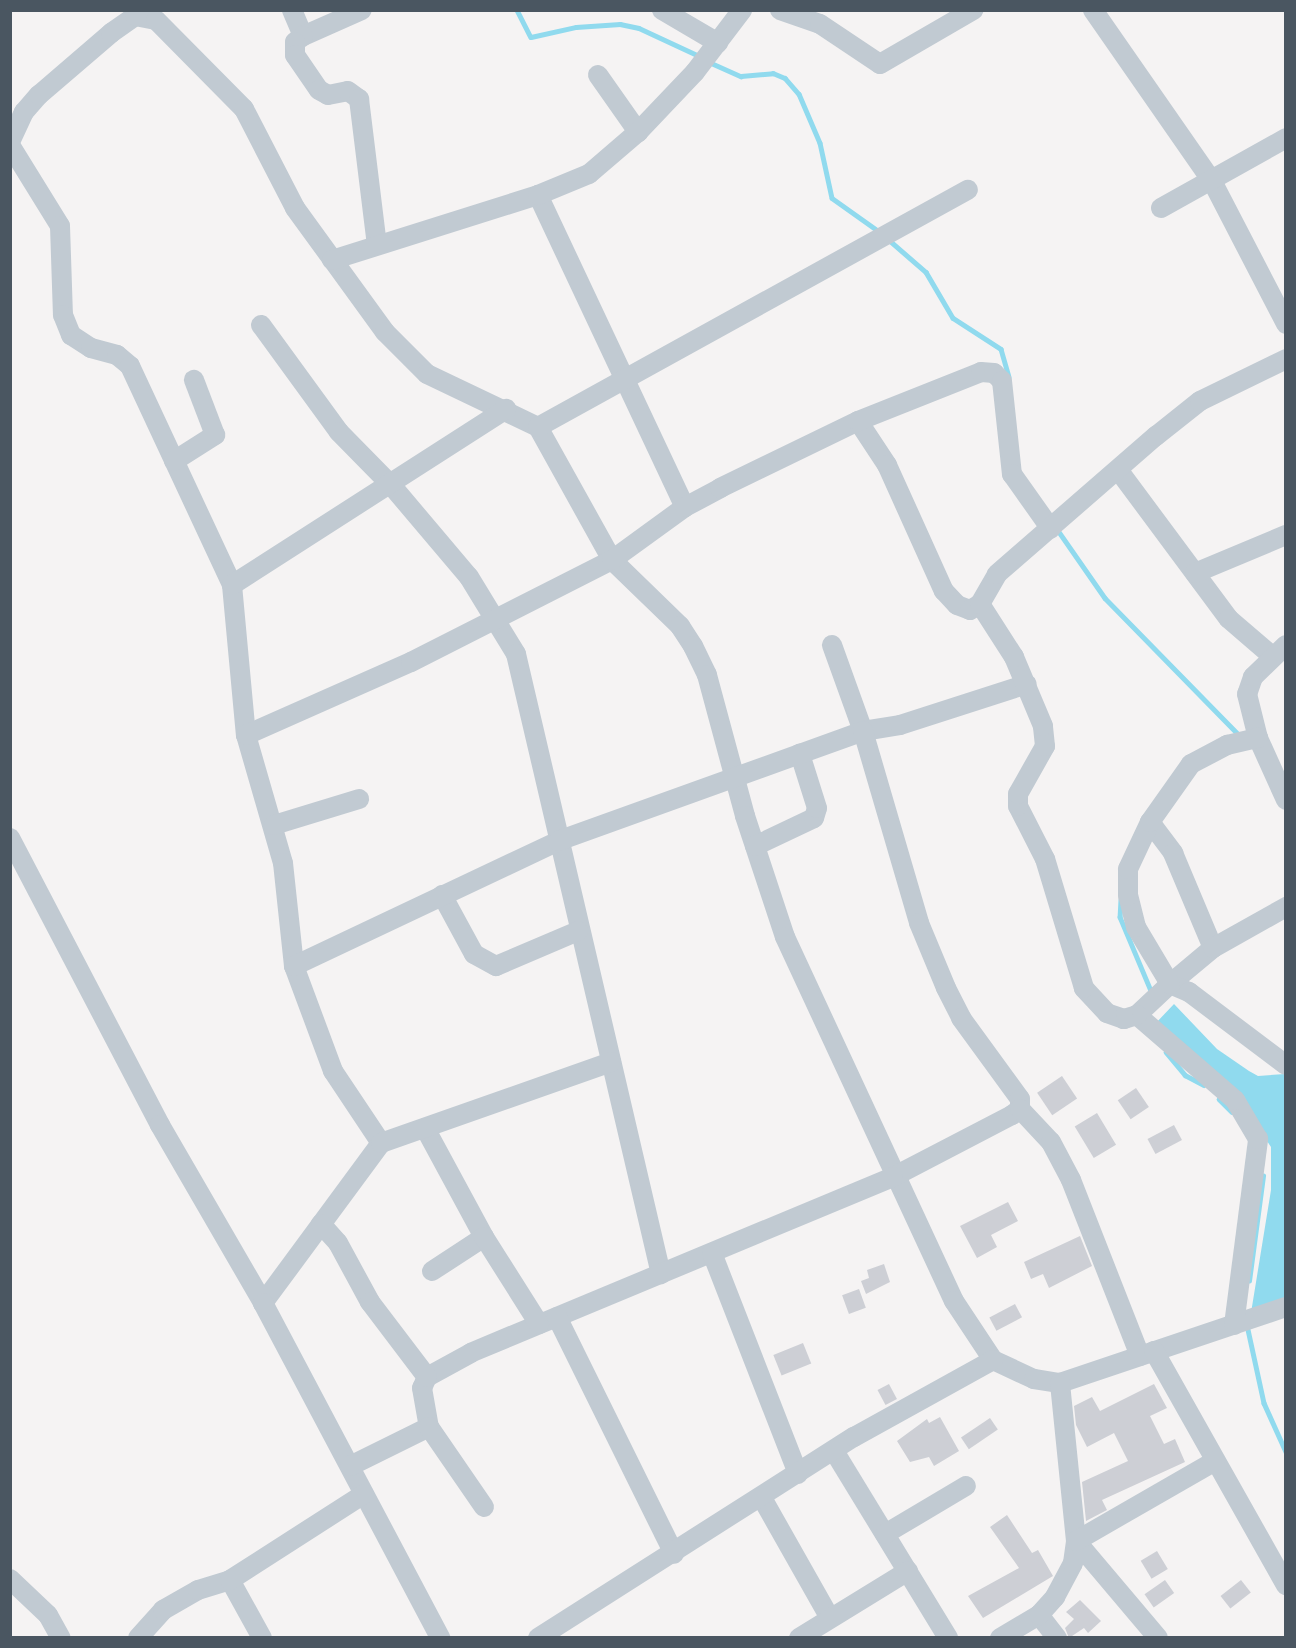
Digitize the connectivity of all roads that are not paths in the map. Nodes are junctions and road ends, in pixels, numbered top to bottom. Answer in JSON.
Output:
{"nodes":[{"id":1,"x":292,"y":10,"type":"edge"},
{"id":2,"x":362,"y":10,"type":"edge"},
{"id":3,"x":662,"y":10,"type":"edge"},
{"id":4,"x":742,"y":10,"type":"edge"},
{"id":5,"x":780,"y":10,"type":"edge"},
{"id":6,"x":972,"y":10,"type":"edge"},
{"id":7,"x":1093,"y":10,"type":"edge"},
{"id":8,"x":134,"y":13,"type":"edge"},
{"id":9,"x":303,"y":36,"type":"junction"},
{"id":10,"x":710,"y":53,"type":"junction"},
{"id":11,"x":598,"y":75,"type":"dead end"},
{"id":12,"x":638,"y":132,"type":"junction"},
{"id":13,"x":1286,"y":138,"type":"edge"},
{"id":14,"x":10,"y":143,"type":"edge"},
{"id":15,"x":1212,"y":181,"type":"junction"},
{"id":16,"x":968,"y":190,"type":"dead end"},
{"id":17,"x":538,"y":195,"type":"junction"},
{"id":18,"x":1161,"y":208,"type":"dead end"},
{"id":19,"x":377,"y":245,"type":"junction"},
{"id":20,"x":332,"y":260,"type":"junction"},
{"id":21,"x":1286,"y":324,"type":"edge"},
{"id":22,"x":261,"y":325,"type":"dead end"},
{"id":23,"x":1286,"y":359,"type":"edge"},
{"id":24,"x":624,"y":378,"type":"junction"},
{"id":25,"x":194,"y":380,"type":"dead end"},
{"id":26,"x":506,"y":409,"type":"junction"},
{"id":27,"x":858,"y":421,"type":"junction"},
{"id":28,"x":537,"y":427,"type":"junction"},
{"id":29,"x":174,"y":461,"type":"junction"},
{"id":30,"x":1119,"y":471,"type":"junction"},
{"id":31,"x":392,"y":486,"type":"junction"},
{"id":32,"x":685,"y":507,"type":"junction"},
{"id":33,"x":1054,"y":526,"type":"junction"},
{"id":34,"x":1286,"y":535,"type":"edge"},
{"id":35,"x":612,"y":560,"type":"junction"},
{"id":36,"x":1195,"y":573,"type":"junction"},
{"id":37,"x":232,"y":585,"type":"junction"},
{"id":38,"x":980,"y":604,"type":"junction"},
{"id":39,"x":495,"y":621,"type":"junction"},
{"id":40,"x":832,"y":645,"type":"dead end"},
{"id":41,"x":1278,"y":650,"type":"edge"},
{"id":42,"x":1027,"y":684,"type":"junction"},
{"id":43,"x":862,"y":731,"type":"junction"},
{"id":44,"x":246,"y":735,"type":"junction"},
{"id":45,"x":1258,"y":738,"type":"junction"},
{"id":46,"x":800,"y":754,"type":"junction"},
{"id":47,"x":734,"y":778,"type":"junction"},
{"id":48,"x":359,"y":799,"type":"dead end"},
{"id":49,"x":1286,"y":800,"type":"edge"},
{"id":50,"x":1150,"y":822,"type":"junction"},
{"id":51,"x":274,"y":825,"type":"junction"},
{"id":52,"x":10,"y":838,"type":"edge"},
{"id":53,"x":558,"y":841,"type":"junction"},
{"id":54,"x":755,"y":846,"type":"junction"},
{"id":55,"x":442,"y":895,"type":"junction"},
{"id":56,"x":1286,"y":907,"type":"edge"},
{"id":57,"x":578,"y":932,"type":"junction"},
{"id":58,"x":1213,"y":948,"type":"junction"},
{"id":59,"x":294,"y":966,"type":"junction"},
{"id":60,"x":1170,"y":984,"type":"junction"},
{"id":61,"x":1137,"y":1015,"type":"junction"},
{"id":62,"x":611,"y":1062,"type":"junction"},
{"id":63,"x":1286,"y":1065,"type":"edge"},
{"id":64,"x":1020,"y":1109,"type":"junction"},
{"id":65,"x":425,"y":1128,"type":"junction"},
{"id":66,"x":381,"y":1143,"type":"junction"},
{"id":67,"x":893,"y":1177,"type":"junction"},
{"id":68,"x":321,"y":1224,"type":"junction"},
{"id":69,"x":484,"y":1237,"type":"junction"},
{"id":70,"x":712,"y":1253,"type":"junction"},
{"id":71,"x":432,"y":1271,"type":"dead end"},
{"id":72,"x":661,"y":1274,"type":"junction"},
{"id":73,"x":263,"y":1303,"type":"junction"},
{"id":74,"x":1286,"y":1307,"type":"edge"},
{"id":75,"x":548,"y":1321,"type":"junction"},
{"id":76,"x":1234,"y":1325,"type":"junction"},
{"id":77,"x":1147,"y":1354,"type":"junction"},
{"id":78,"x":993,"y":1360,"type":"junction"},
{"id":79,"x":427,"y":1377,"type":"junction"},
{"id":80,"x":1060,"y":1383,"type":"junction"},
{"id":81,"x":429,"y":1427,"type":"junction"},
{"id":82,"x":834,"y":1451,"type":"junction"},
{"id":83,"x":1215,"y":1461,"type":"junction"},
{"id":84,"x":350,"y":1466,"type":"junction"},
{"id":85,"x":798,"y":1474,"type":"junction"},
{"id":86,"x":966,"y":1486,"type":"dead end"},
{"id":87,"x":364,"y":1494,"type":"junction"},
{"id":88,"x":762,"y":1498,"type":"junction"},
{"id":89,"x":484,"y":1507,"type":"dead end"},
{"id":90,"x":885,"y":1534,"type":"junction"},
{"id":91,"x":1076,"y":1541,"type":"junction"},
{"id":92,"x":674,"y":1554,"type":"junction"},
{"id":93,"x":908,"y":1571,"type":"junction"},
{"id":94,"x":10,"y":1579,"type":"edge"},
{"id":95,"x":230,"y":1580,"type":"junction"},
{"id":96,"x":1286,"y":1585,"type":"edge"},
{"id":97,"x":1039,"y":1615,"type":"junction"},
{"id":98,"x":830,"y":1618,"type":"junction"},
{"id":99,"x":61,"y":1638,"type":"edge"},
{"id":100,"x":138,"y":1638,"type":"edge"},
{"id":101,"x":262,"y":1638,"type":"edge"},
{"id":102,"x":440,"y":1638,"type":"edge"},
{"id":103,"x":537,"y":1638,"type":"edge"},
{"id":104,"x":799,"y":1638,"type":"edge"},
{"id":105,"x":948,"y":1638,"type":"edge"},
{"id":106,"x":1000,"y":1638,"type":"edge"},
{"id":107,"x":1057,"y":1638,"type":"edge"},
{"id":108,"x":1158,"y":1638,"type":"edge"}],
"edges":[{"from":1,"to":9,"type":"street"},
{"from":2,"to":9,"type":"street"},
{"from":3,"to":10,"type":"street"},
{"from":4,"to":10,"type":"street"},
{"from":5,"to":6,"type":"street"},
{"from":7,"to":15,"type":"street"},
{"from":8,"to":14,"type":"street"},
{"from":8,"to":20,"type":"street"},
{"from":9,"to":19,"type":"street"},
{"from":10,"to":12,"type":"street"},
{"from":11,"to":12,"type":"street"},
{"from":12,"to":17,"type":"street"},
{"from":13,"to":15,"type":"street"},
{"from":14,"to":29,"type":"street"},
{"from":15,"to":18,"type":"street"},
{"from":15,"to":21,"type":"street"},
{"from":16,"to":24,"type":"street"},
{"from":17,"to":19,"type":"street"},
{"from":17,"to":24,"type":"street"},
{"from":19,"to":20,"type":"street"},
{"from":20,"to":26,"type":"street"},
{"from":22,"to":31,"type":"street"},
{"from":23,"to":30,"type":"street"},
{"from":24,"to":28,"type":"street"},
{"from":24,"to":32,"type":"street"},
{"from":25,"to":29,"type":"street"},
{"from":26,"to":28,"type":"street"},
{"from":26,"to":31,"type":"street"},
{"from":27,"to":32,"type":"street"},
{"from":27,"to":33,"type":"street"},
{"from":27,"to":38,"type":"street"},
{"from":28,"to":35,"type":"street"},
{"from":29,"to":37,"type":"street"},
{"from":30,"to":33,"type":"street"},
{"from":30,"to":36,"type":"street"},
{"from":31,"to":37,"type":"street"},
{"from":31,"to":39,"type":"street"},
{"from":32,"to":35,"type":"street"},
{"from":33,"to":38,"type":"street"},
{"from":34,"to":36,"type":"street"},
{"from":35,"to":39,"type":"street"},
{"from":35,"to":47,"type":"street"},
{"from":36,"to":41,"type":"street"},
{"from":37,"to":44,"type":"street"},
{"from":38,"to":42,"type":"street"},
{"from":39,"to":44,"type":"street"},
{"from":39,"to":53,"type":"street"},
{"from":40,"to":43,"type":"street"},
{"from":41,"to":45,"type":"street"},
{"from":42,"to":43,"type":"street"},
{"from":42,"to":61,"type":"street"},
{"from":43,"to":46,"type":"street"},
{"from":43,"to":64,"type":"street"},
{"from":44,"to":51,"type":"street"},
{"from":45,"to":49,"type":"street"},
{"from":45,"to":50,"type":"street"},
{"from":46,"to":47,"type":"street"},
{"from":46,"to":54,"type":"street"},
{"from":47,"to":53,"type":"street"},
{"from":47,"to":54,"type":"street"},
{"from":48,"to":51,"type":"street"},
{"from":50,"to":58,"type":"street"},
{"from":50,"to":60,"type":"street"},
{"from":51,"to":59,"type":"street"},
{"from":52,"to":73,"type":"street"},
{"from":53,"to":55,"type":"street"},
{"from":53,"to":57,"type":"street"},
{"from":54,"to":67,"type":"street"},
{"from":55,"to":57,"type":"street"},
{"from":55,"to":59,"type":"street"},
{"from":56,"to":58,"type":"street"},
{"from":57,"to":62,"type":"street"},
{"from":58,"to":60,"type":"street"},
{"from":59,"to":66,"type":"street"},
{"from":60,"to":61,"type":"street"},
{"from":60,"to":63,"type":"street"},
{"from":61,"to":76,"type":"street"},
{"from":62,"to":65,"type":"street"},
{"from":62,"to":72,"type":"street"},
{"from":64,"to":67,"type":"street"},
{"from":64,"to":77,"type":"street"},
{"from":65,"to":66,"type":"street"},
{"from":65,"to":69,"type":"street"},
{"from":66,"to":68,"type":"street"},
{"from":67,"to":70,"type":"street"},
{"from":67,"to":78,"type":"street"},
{"from":68,"to":73,"type":"street"},
{"from":68,"to":79,"type":"street"},
{"from":69,"to":71,"type":"street"},
{"from":69,"to":75,"type":"street"},
{"from":70,"to":72,"type":"street"},
{"from":70,"to":85,"type":"street"},
{"from":72,"to":75,"type":"street"},
{"from":73,"to":84,"type":"street"},
{"from":74,"to":76,"type":"street"},
{"from":75,"to":79,"type":"street"},
{"from":75,"to":92,"type":"street"},
{"from":76,"to":77,"type":"street"},
{"from":77,"to":80,"type":"street"},
{"from":77,"to":83,"type":"street"},
{"from":78,"to":80,"type":"street"},
{"from":78,"to":82,"type":"street"},
{"from":79,"to":81,"type":"street"},
{"from":80,"to":91,"type":"street"},
{"from":81,"to":84,"type":"street"},
{"from":81,"to":89,"type":"street"},
{"from":82,"to":85,"type":"street"},
{"from":82,"to":90,"type":"street"},
{"from":83,"to":91,"type":"street"},
{"from":83,"to":96,"type":"street"},
{"from":84,"to":87,"type":"street"},
{"from":85,"to":88,"type":"street"},
{"from":86,"to":90,"type":"street"},
{"from":87,"to":95,"type":"street"},
{"from":87,"to":102,"type":"street"},
{"from":88,"to":92,"type":"street"},
{"from":88,"to":98,"type":"street"},
{"from":90,"to":93,"type":"street"},
{"from":91,"to":97,"type":"street"},
{"from":91,"to":108,"type":"street"},
{"from":92,"to":103,"type":"street"},
{"from":93,"to":98,"type":"street"},
{"from":93,"to":105,"type":"street"},
{"from":94,"to":99,"type":"street"},
{"from":95,"to":100,"type":"street"},
{"from":95,"to":101,"type":"street"},
{"from":97,"to":106,"type":"street"},
{"from":97,"to":107,"type":"street"},
{"from":98,"to":104,"type":"street"}]}
